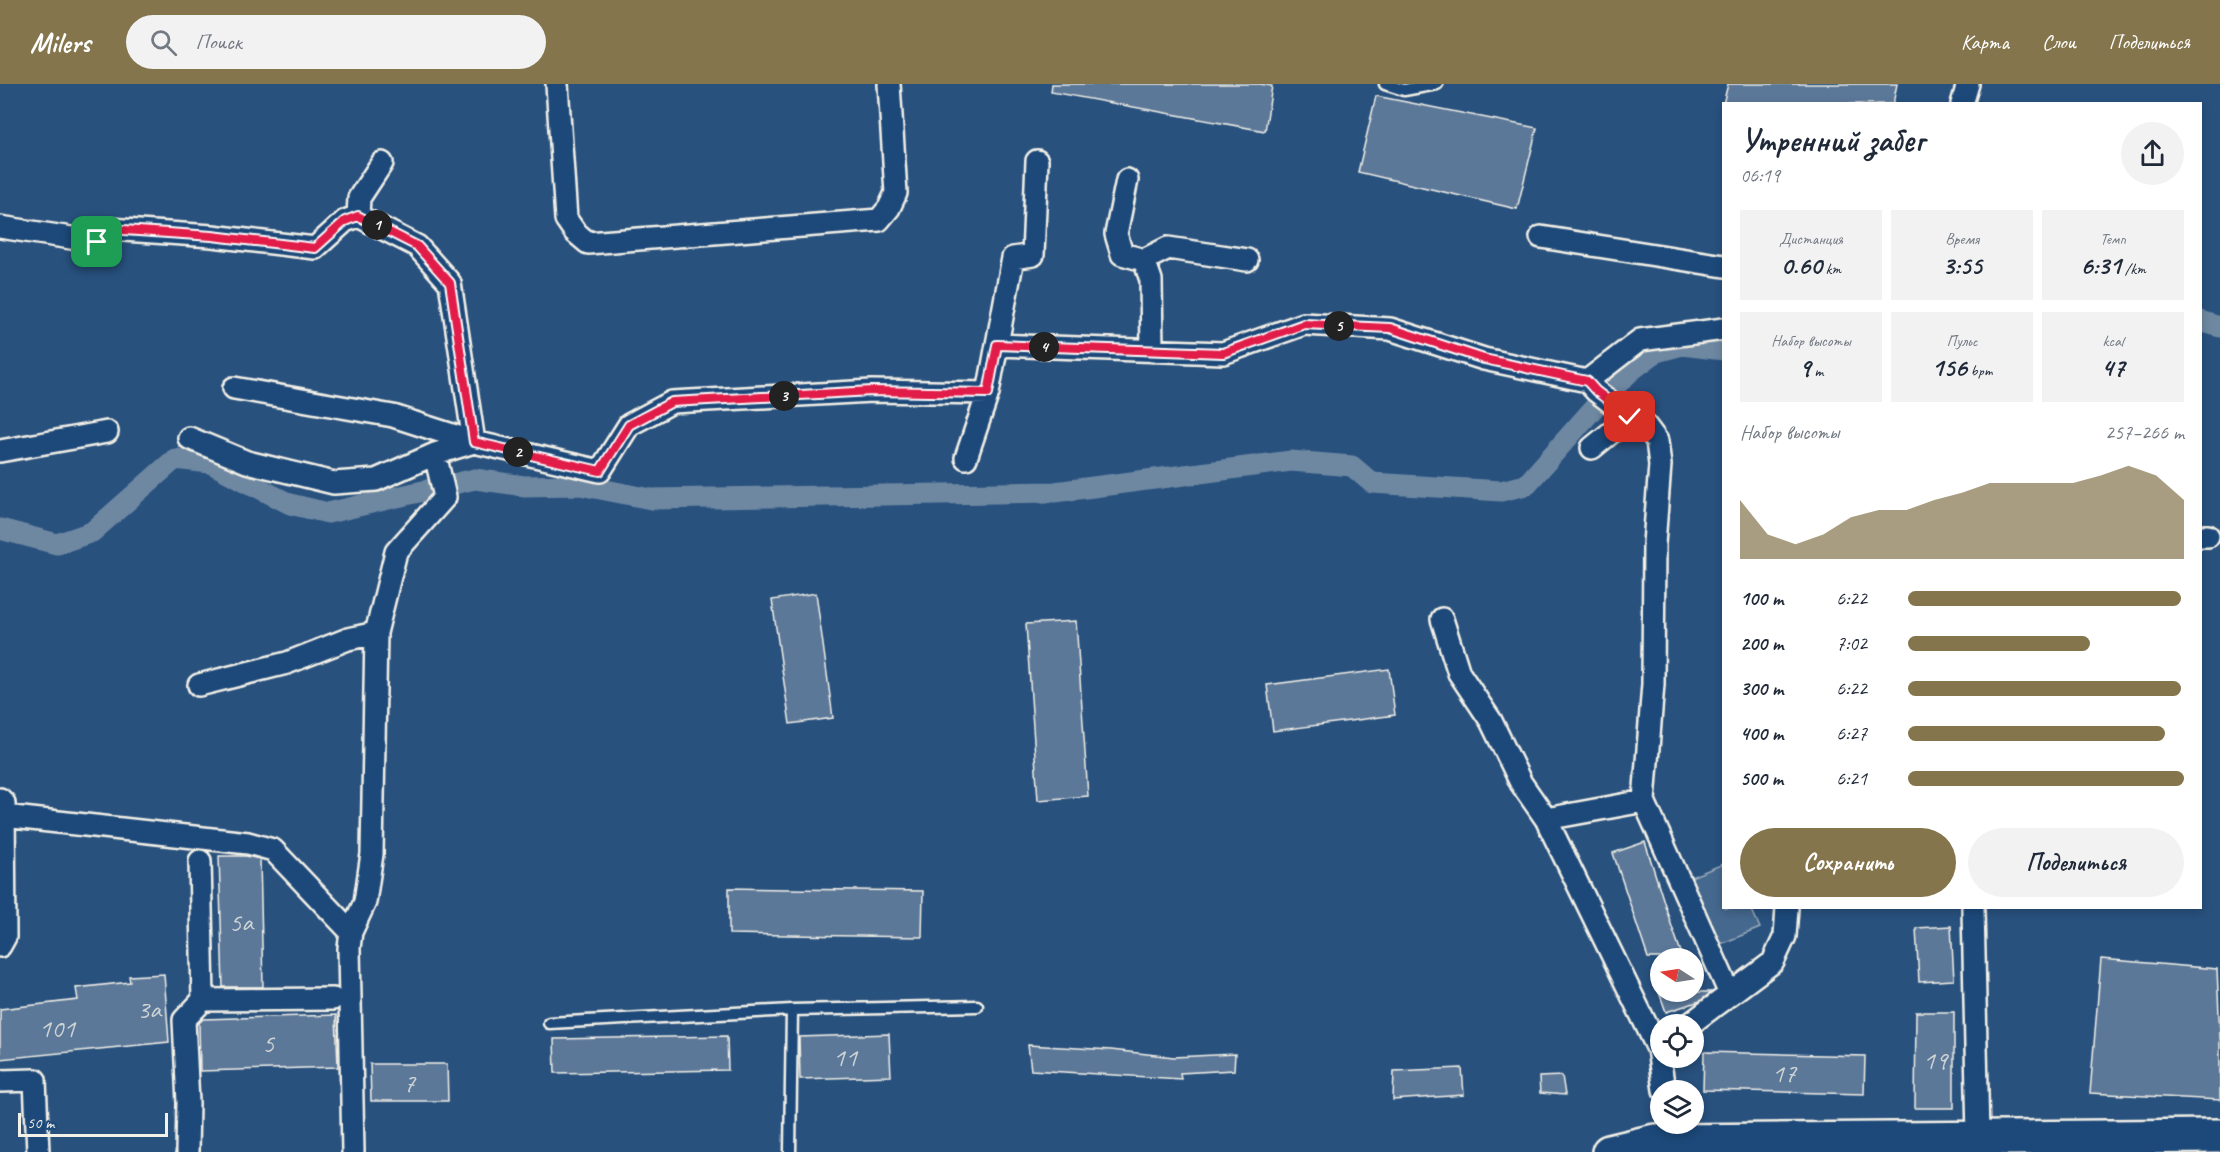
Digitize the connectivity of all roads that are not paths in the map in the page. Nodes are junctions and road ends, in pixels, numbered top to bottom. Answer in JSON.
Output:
{"nodes":[{"id":1,"x":557,"y":84,"type":"edge"},
{"id":2,"x":889,"y":84,"type":"edge"},
{"id":3,"x":1385,"y":84,"type":"edge"},
{"id":4,"x":1437,"y":84,"type":"edge"},
{"id":5,"x":1968,"y":84,"type":"edge"},
{"id":6,"x":1963,"y":102,"type":"edge"},
{"id":7,"x":1037,"y":161,"type":"dead end"},
{"id":8,"x":382,"y":164,"type":"dead end"},
{"id":9,"x":1128,"y":180,"type":"dead end"},
{"id":10,"x":358,"y":216,"type":"junction"},
{"id":11,"x":0,"y":227,"type":"edge"},
{"id":12,"x":1541,"y":237,"type":"dead end"},
{"id":13,"x":1144,"y":260,"type":"junction"},
{"id":14,"x":1247,"y":260,"type":"dead end"},
{"id":15,"x":1722,"y":266,"type":"edge"},
{"id":16,"x":1722,"y":329,"type":"edge"},
{"id":17,"x":997,"y":345,"type":"junction"},
{"id":18,"x":1152,"y":351,"type":"junction"},
{"id":19,"x":1592,"y":386,"type":"junction"},
{"id":20,"x":234,"y":388,"type":"dead end"},
{"id":21,"x":988,"y":393,"type":"junction"},
{"id":22,"x":1622,"y":412,"type":"junction"},
{"id":23,"x":107,"y":432,"type":"dead end"},
{"id":24,"x":189,"y":438,"type":"dead end"},
{"id":25,"x":474,"y":442,"type":"junction"},
{"id":26,"x":1592,"y":448,"type":"dead end"},
{"id":27,"x":0,"y":451,"type":"edge"},
{"id":28,"x":966,"y":458,"type":"dead end"},
{"id":29,"x":437,"y":464,"type":"junction"},
{"id":30,"x":1442,"y":619,"type":"dead end"},
{"id":31,"x":376,"y":633,"type":"junction"},
{"id":32,"x":199,"y":685,"type":"dead end"},
{"id":33,"x":1644,"y":801,"type":"junction"},
{"id":34,"x":2,"y":808,"type":"edge"},
{"id":35,"x":1546,"y":819,"type":"junction"},
{"id":36,"x":200,"y":861,"type":"dead end"},
{"id":37,"x":1787,"y":909,"type":"edge"},
{"id":38,"x":1973,"y":909,"type":"edge"},
{"id":39,"x":351,"y":932,"type":"junction"},
{"id":40,"x":0,"y":946,"type":"edge"},
{"id":41,"x":1730,"y":994,"type":"junction"},
{"id":42,"x":333,"y":999,"type":"dead end"},
{"id":43,"x":203,"y":1000,"type":"junction"},
{"id":44,"x":977,"y":1006,"type":"dead end"},
{"id":45,"x":792,"y":1010,"type":"junction"},
{"id":46,"x":1703,"y":1014,"type":"edge"},
{"id":47,"x":549,"y":1023,"type":"dead end"},
{"id":48,"x":1650,"y":1030,"type":"edge"},
{"id":49,"x":0,"y":1081,"type":"edge"},
{"id":50,"x":1704,"y":1133,"type":"edge"},
{"id":51,"x":1667,"y":1134,"type":"edge"},
{"id":52,"x":2220,"y":1136,"type":"edge"},
{"id":53,"x":1977,"y":1137,"type":"junction"},
{"id":54,"x":38,"y":1152,"type":"edge"},
{"id":55,"x":187,"y":1152,"type":"edge"},
{"id":56,"x":353,"y":1152,"type":"edge"},
{"id":57,"x":790,"y":1152,"type":"edge"},
{"id":58,"x":1609,"y":1152,"type":"edge"}],
"edges":[{"from":1,"to":2,"type":"street"},
{"from":3,"to":4,"type":"lane"},
{"from":5,"to":6,"type":"street"},
{"from":7,"to":17,"type":"street"},
{"from":8,"to":10,"type":"street"},
{"from":9,"to":13,"type":"street"},
{"from":10,"to":11,"type":"street"},
{"from":10,"to":25,"type":"street"},
{"from":12,"to":15,"type":"street"},
{"from":13,"to":14,"type":"street"},
{"from":13,"to":18,"type":"street"},
{"from":16,"to":19,"type":"street"},
{"from":17,"to":18,"type":"street"},
{"from":17,"to":21,"type":"street"},
{"from":18,"to":19,"type":"street"},
{"from":19,"to":22,"type":"street"},
{"from":20,"to":25,"type":"street"},
{"from":21,"to":25,"type":"street"},
{"from":21,"to":28,"type":"street"},
{"from":22,"to":26,"type":"street"},
{"from":22,"to":33,"type":"street"},
{"from":23,"to":27,"type":"street"},
{"from":24,"to":29,"type":"street"},
{"from":25,"to":29,"type":"street"},
{"from":29,"to":31,"type":"street"},
{"from":30,"to":35,"type":"street"},
{"from":31,"to":32,"type":"street"},
{"from":31,"to":39,"type":"street"},
{"from":33,"to":35,"type":"street"},
{"from":33,"to":41,"type":"street"},
{"from":34,"to":39,"type":"street"},
{"from":34,"to":40,"type":"street"},
{"from":35,"to":48,"type":"street"},
{"from":36,"to":43,"type":"street"},
{"from":37,"to":41,"type":"street"},
{"from":38,"to":53,"type":"street"},
{"from":39,"to":56,"type":"street"},
{"from":41,"to":46,"type":"street"},
{"from":42,"to":43,"type":"street"},
{"from":43,"to":55,"type":"street"},
{"from":44,"to":45,"type":"lane"},
{"from":45,"to":47,"type":"lane"},
{"from":45,"to":57,"type":"lane"},
{"from":49,"to":54,"type":"street"},
{"from":50,"to":53,"type":"main road"},
{"from":51,"to":58,"type":"main road"},
{"from":52,"to":53,"type":"main road"}]}
